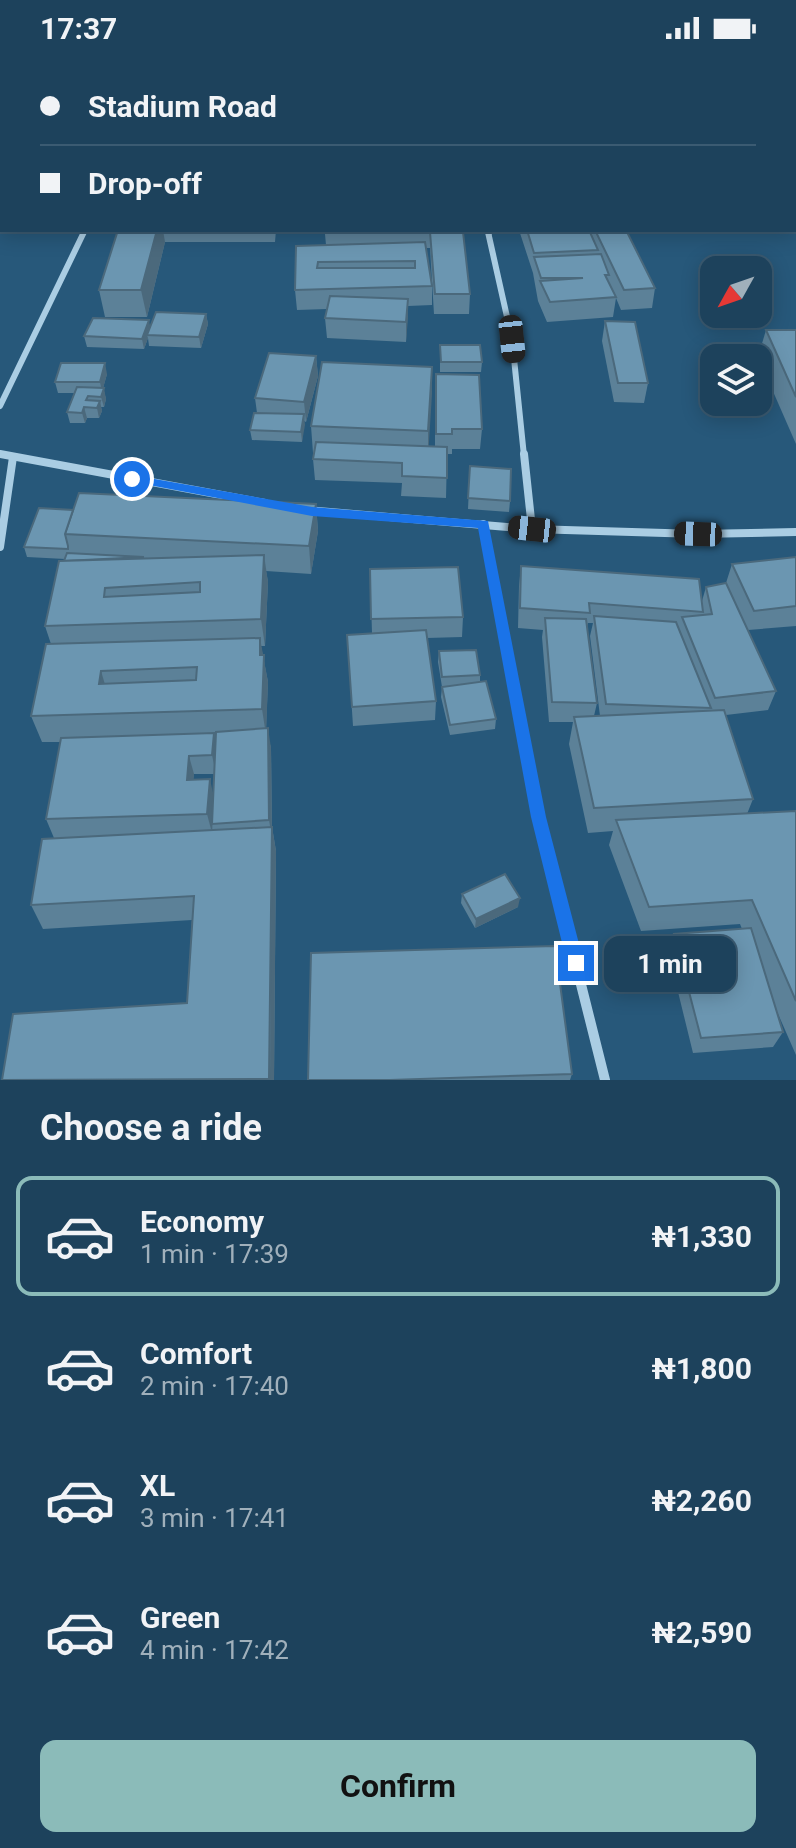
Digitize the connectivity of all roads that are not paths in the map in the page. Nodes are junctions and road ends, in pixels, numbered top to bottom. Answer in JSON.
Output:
{"nodes":[{"id":1,"x":84,"y":232,"type":"edge"},
{"id":2,"x":488,"y":232,"type":"edge"},
{"id":3,"x":0,"y":406,"type":"edge"},
{"id":4,"x":0,"y":454,"type":"edge"},
{"id":5,"x":13,"y":457,"type":"junction"},
{"id":6,"x":280,"y":506,"type":"edge"},
{"id":7,"x":296,"y":508,"type":"edge"},
{"id":8,"x":483,"y":524,"type":"junction"},
{"id":9,"x":532,"y":529,"type":"junction"},
{"id":10,"x":796,"y":532,"type":"edge"},
{"id":11,"x":0,"y":547,"type":"edge"},
{"id":12,"x":605,"y":1080,"type":"edge"}],
"edges":[{"from":1,"to":3,"type":"street"},
{"from":2,"to":9,"type":"street"},
{"from":4,"to":5,"type":"street"},
{"from":5,"to":6,"type":"street"},
{"from":5,"to":11,"type":"street"},
{"from":7,"to":8,"type":"street"},
{"from":8,"to":9,"type":"street"},
{"from":8,"to":12,"type":"street"},
{"from":9,"to":10,"type":"street"}]}
